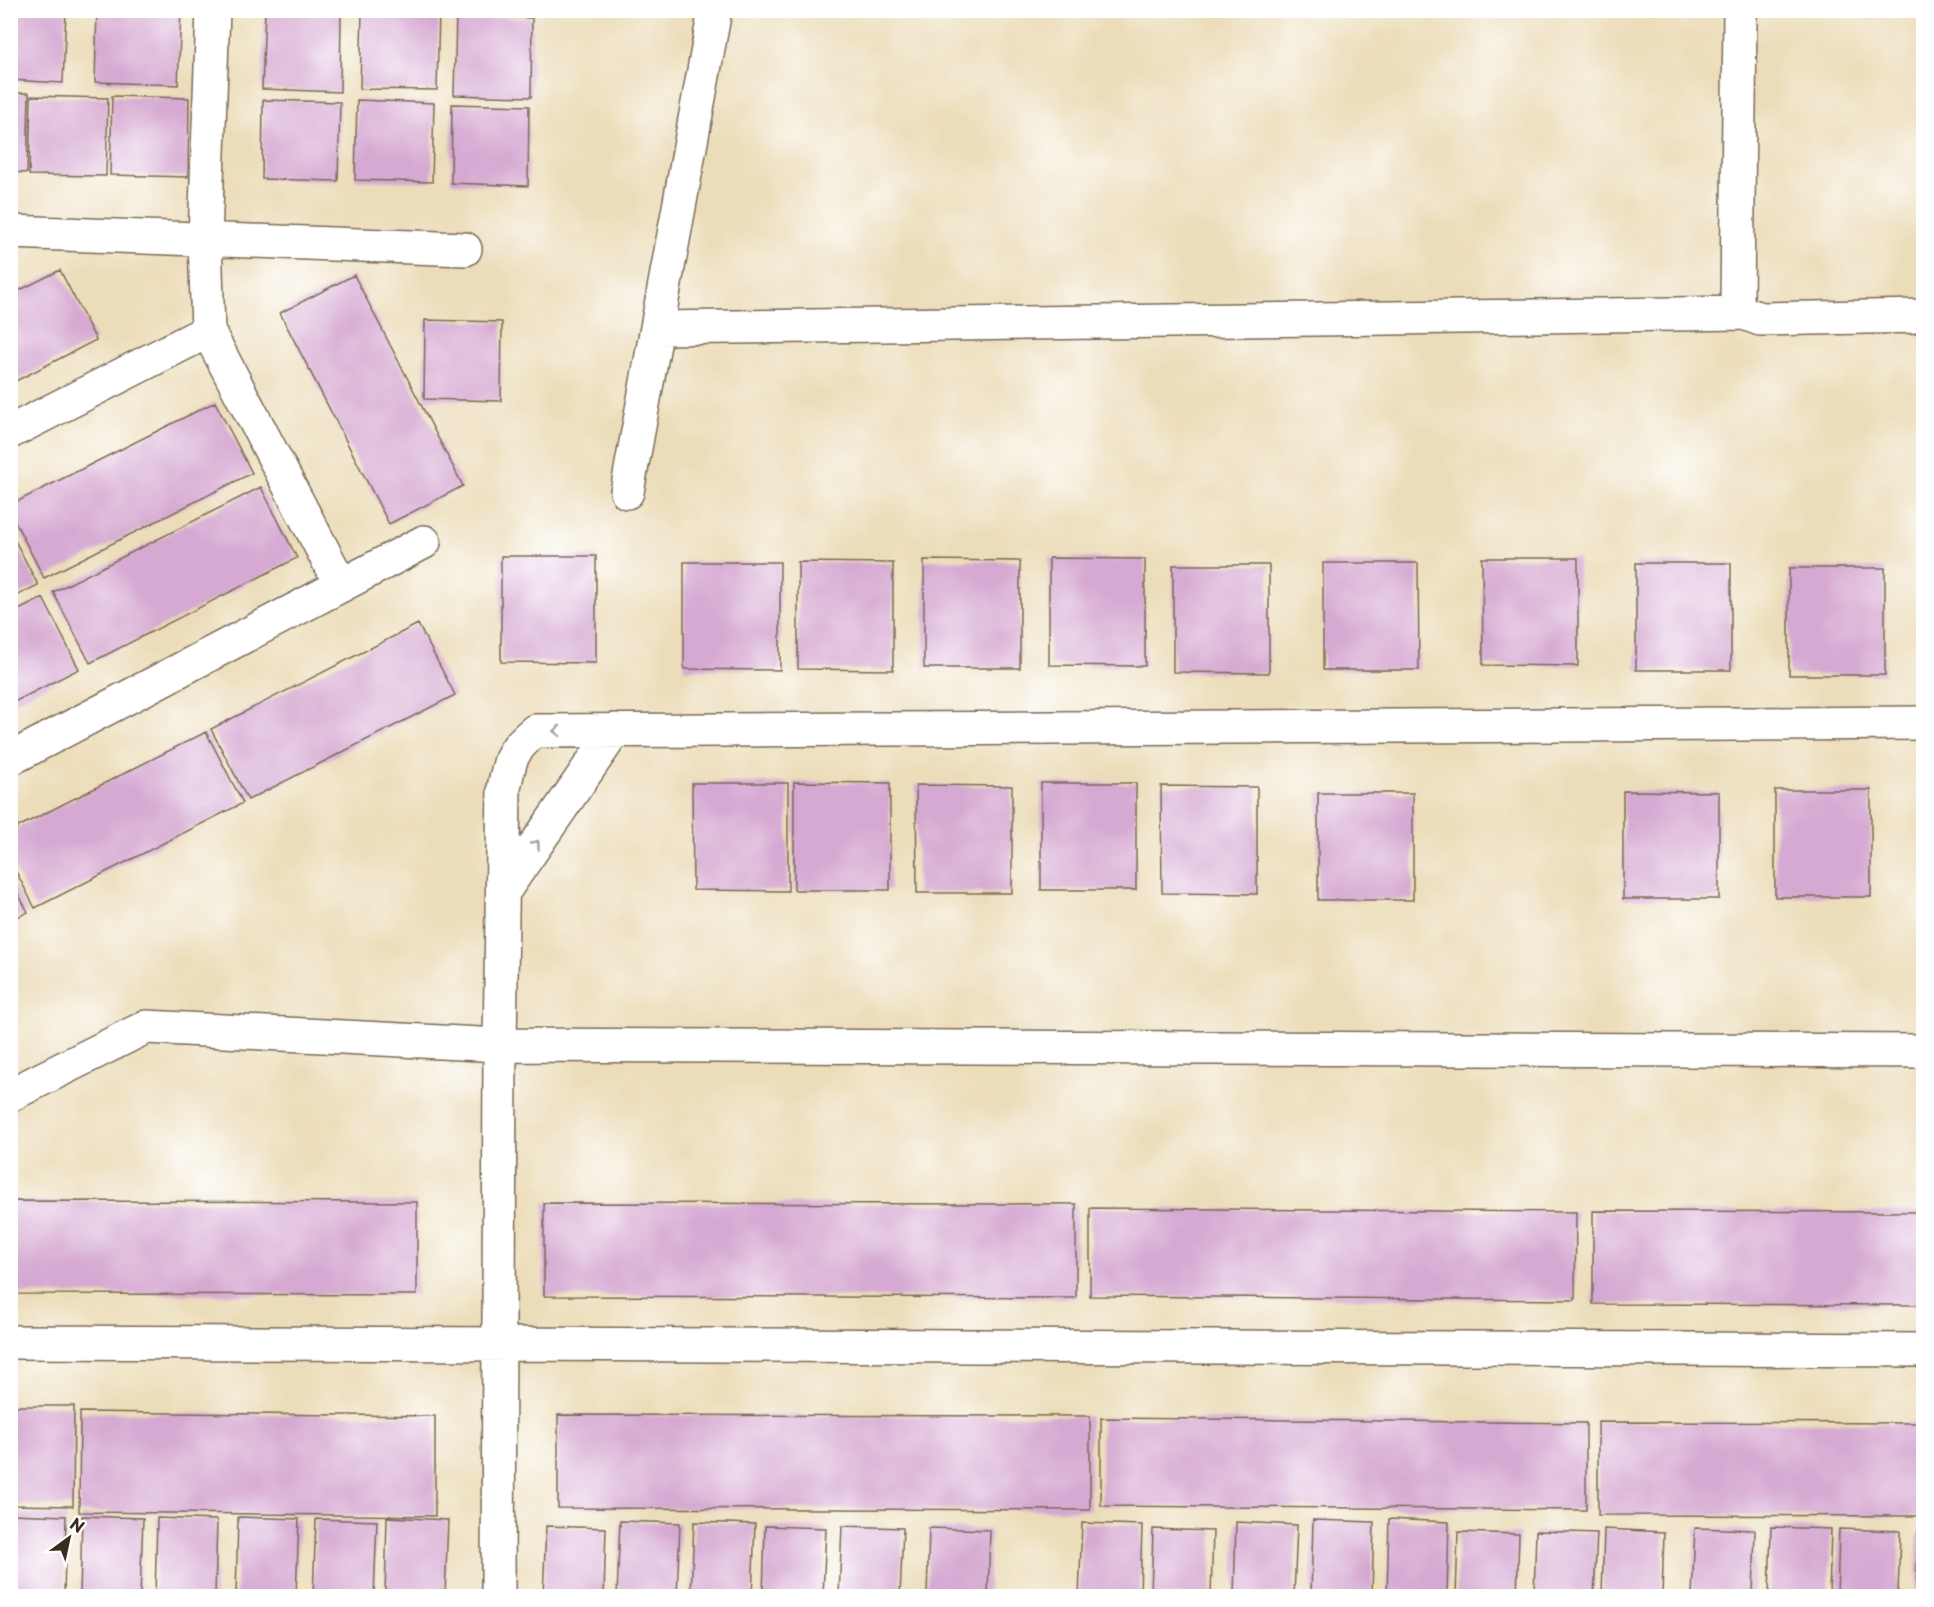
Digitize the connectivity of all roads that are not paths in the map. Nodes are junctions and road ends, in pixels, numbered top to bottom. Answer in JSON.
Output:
{"nodes":[{"id":1,"x":213,"y":10,"type":"edge"},
{"id":2,"x":715,"y":10,"type":"edge"},
{"id":3,"x":1740,"y":10,"type":"edge"},
{"id":4,"x":10,"y":232,"type":"edge"},
{"id":5,"x":205,"y":240,"type":"junction"},
{"id":6,"x":465,"y":249,"type":"dead end"},
{"id":7,"x":1744,"y":314,"type":"junction"},
{"id":8,"x":1923,"y":316,"type":"edge"},
{"id":9,"x":658,"y":328,"type":"junction"},
{"id":10,"x":208,"y":332,"type":"junction"},
{"id":11,"x":10,"y":432,"type":"edge"},
{"id":12,"x":627,"y":492,"type":"dead end"},
{"id":13,"x":424,"y":542,"type":"dead end"},
{"id":14,"x":341,"y":585,"type":"junction"},
{"id":15,"x":1923,"y":723,"type":"edge"},
{"id":16,"x":615,"y":730,"type":"junction"},
{"id":17,"x":10,"y":759,"type":"edge"},
{"id":18,"x":503,"y":892,"type":"junction"},
{"id":19,"x":500,"y":1044,"type":"junction"},
{"id":20,"x":1923,"y":1051,"type":"edge"},
{"id":21,"x":10,"y":1095,"type":"edge"},
{"id":22,"x":10,"y":1341,"type":"edge"},
{"id":23,"x":499,"y":1344,"type":"junction"},
{"id":24,"x":1923,"y":1350,"type":"edge"},
{"id":25,"x":498,"y":1596,"type":"edge"}],
"edges":[{"from":1,"to":5,"type":"street"},
{"from":2,"to":9,"type":"street"},
{"from":3,"to":7,"type":"street"},
{"from":4,"to":5,"type":"street"},
{"from":5,"to":6,"type":"street"},
{"from":5,"to":10,"type":"street"},
{"from":7,"to":8,"type":"street"},
{"from":7,"to":9,"type":"street"},
{"from":9,"to":12,"type":"street"},
{"from":10,"to":11,"type":"street"},
{"from":10,"to":14,"type":"street"},
{"from":13,"to":14,"type":"street"},
{"from":14,"to":17,"type":"street"},
{"from":15,"to":16,"type":"street"},
{"from":18,"to":16,"type":"street","one_way":true},
{"from":16,"to":18,"type":"street","one_way":true},
{"from":18,"to":19,"type":"street"},
{"from":19,"to":20,"type":"street"},
{"from":19,"to":21,"type":"street"},
{"from":19,"to":23,"type":"street"},
{"from":22,"to":23,"type":"street"},
{"from":23,"to":24,"type":"street"},
{"from":23,"to":25,"type":"street"}]}
